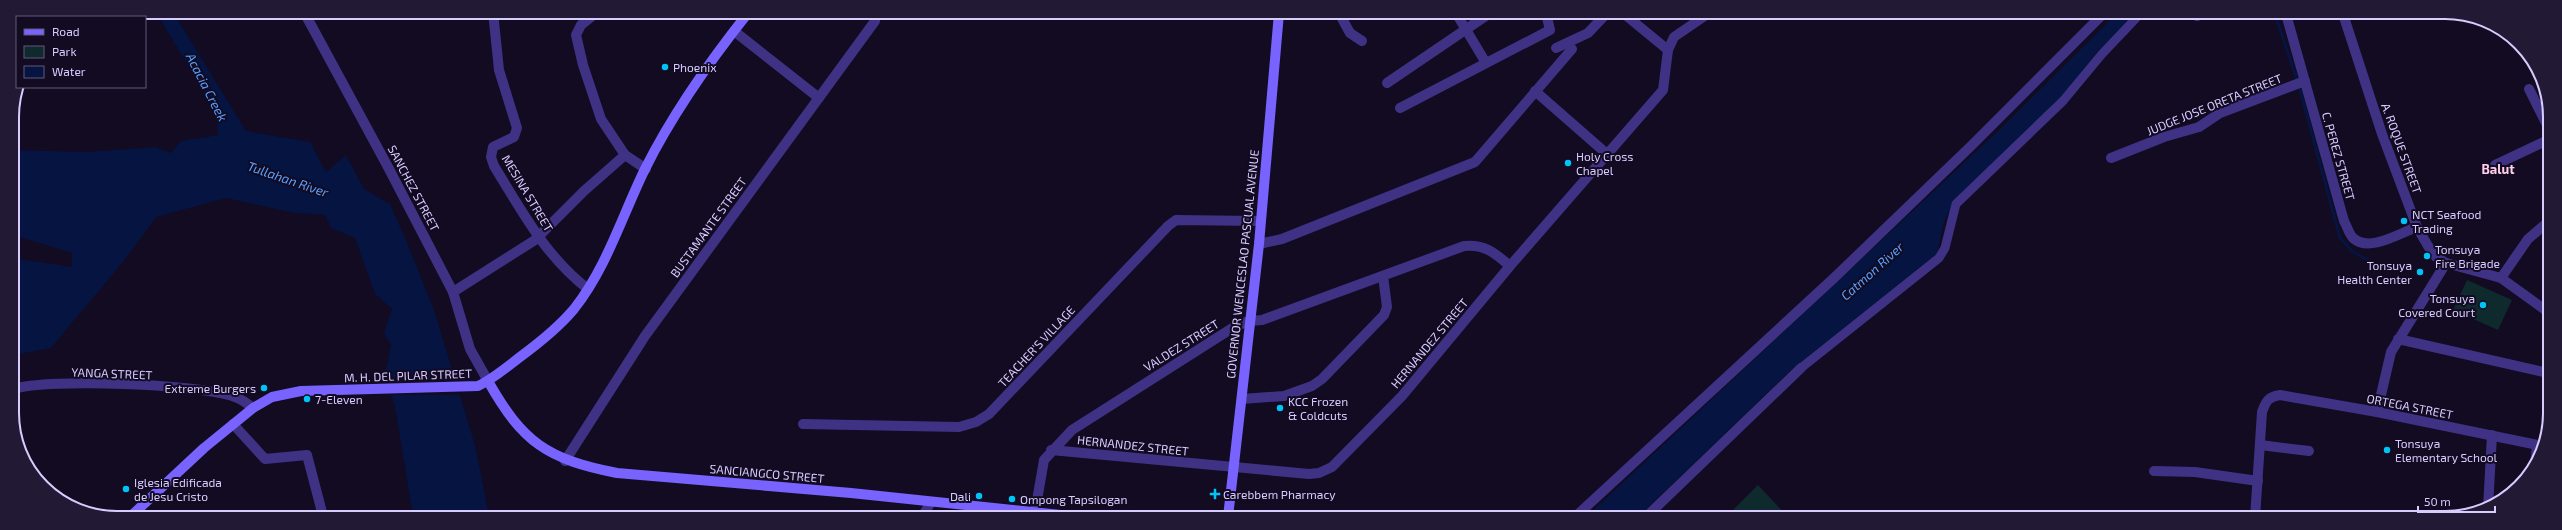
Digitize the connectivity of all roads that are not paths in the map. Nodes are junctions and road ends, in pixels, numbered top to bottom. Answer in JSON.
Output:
{"nodes":[{"id":1,"x":308,"y":19,"type":"edge"},
{"id":2,"x":494,"y":19,"type":"edge"},
{"id":3,"x":588,"y":19,"type":"edge"},
{"id":4,"x":743,"y":19,"type":"edge"},
{"id":5,"x":875,"y":19,"type":"edge"},
{"id":6,"x":1278,"y":19,"type":"edge"},
{"id":7,"x":1342,"y":19,"type":"edge"},
{"id":8,"x":1460,"y":19,"type":"edge"},
{"id":9,"x":1482,"y":19,"type":"edge"},
{"id":10,"x":1547,"y":19,"type":"edge"},
{"id":11,"x":1601,"y":19,"type":"edge"},
{"id":12,"x":1630,"y":19,"type":"edge"},
{"id":13,"x":1700,"y":19,"type":"edge"},
{"id":14,"x":2098,"y":19,"type":"edge"},
{"id":15,"x":2135,"y":19,"type":"edge"},
{"id":16,"x":2287,"y":19,"type":"edge"},
{"id":17,"x":2345,"y":19,"type":"edge"},
{"id":18,"x":1467,"y":30,"type":"junction"},
{"id":19,"x":734,"y":31,"type":"junction"},
{"id":20,"x":1362,"y":41,"type":"dead end"},
{"id":21,"x":1556,"y":48,"type":"dead end"},
{"id":22,"x":1572,"y":49,"type":"dead end"},
{"id":23,"x":1668,"y":50,"type":"junction"},
{"id":24,"x":1486,"y":63,"type":"junction"},
{"id":25,"x":2305,"y":82,"type":"junction"},
{"id":26,"x":1387,"y":83,"type":"dead end"},
{"id":27,"x":2529,"y":89,"type":"dead end"},
{"id":28,"x":1535,"y":91,"type":"junction"},
{"id":29,"x":819,"y":98,"type":"junction"},
{"id":30,"x":1400,"y":108,"type":"dead end"},
{"id":31,"x":2543,"y":117,"type":"edge"},
{"id":32,"x":2543,"y":142,"type":"edge"},
{"id":33,"x":1607,"y":154,"type":"junction"},
{"id":34,"x":625,"y":155,"type":"junction"},
{"id":35,"x":2111,"y":158,"type":"dead end"},
{"id":36,"x":2495,"y":165,"type":"dead end"},
{"id":37,"x":646,"y":169,"type":"junction"},
{"id":38,"x":1260,"y":221,"type":"junction"},
{"id":39,"x":2543,"y":226,"type":"edge"},
{"id":40,"x":2417,"y":227,"type":"junction"},
{"id":41,"x":538,"y":237,"type":"junction"},
{"id":42,"x":1259,"y":244,"type":"junction"},
{"id":43,"x":2446,"y":263,"type":"junction"},
{"id":44,"x":1510,"y":266,"type":"junction"},
{"id":45,"x":1383,"y":276,"type":"junction"},
{"id":46,"x":2501,"y":278,"type":"junction"},
{"id":47,"x":588,"y":289,"type":"junction"},
{"id":48,"x":453,"y":292,"type":"junction"},
{"id":49,"x":2543,"y":308,"type":"edge"},
{"id":50,"x":1249,"y":321,"type":"junction"},
{"id":51,"x":2398,"y":339,"type":"junction"},
{"id":52,"x":1801,"y":368,"type":"joint"},
{"id":53,"x":2543,"y":372,"type":"edge"},
{"id":54,"x":488,"y":382,"type":"junction"},
{"id":55,"x":19,"y":389,"type":"edge"},
{"id":56,"x":1242,"y":399,"type":"junction"},
{"id":57,"x":253,"y":408,"type":"junction"},
{"id":58,"x":2377,"y":412,"type":"junction"},
{"id":59,"x":233,"y":424,"type":"junction"},
{"id":60,"x":803,"y":424,"type":"dead end"},
{"id":61,"x":2492,"y":435,"type":"junction"},
{"id":62,"x":2260,"y":445,"type":"junction"},
{"id":63,"x":2538,"y":445,"type":"edge"},
{"id":64,"x":1051,"y":450,"type":"junction"},
{"id":65,"x":2309,"y":451,"type":"dead end"},
{"id":66,"x":565,"y":461,"type":"junction"},
{"id":67,"x":1232,"y":468,"type":"junction"},
{"id":68,"x":2154,"y":471,"type":"dead end"},
{"id":69,"x":2258,"y":481,"type":"junction"},
{"id":70,"x":2488,"y":501,"type":"edge"},
{"id":71,"x":931,"y":502,"type":"junction"},
{"id":72,"x":136,"y":511,"type":"edge"},
{"id":73,"x":322,"y":511,"type":"edge"},
{"id":74,"x":926,"y":511,"type":"edge"},
{"id":75,"x":1025,"y":511,"type":"edge"},
{"id":76,"x":1035,"y":511,"type":"edge"},
{"id":77,"x":1228,"y":511,"type":"edge"},
{"id":78,"x":1582,"y":511,"type":"edge"},
{"id":79,"x":1652,"y":511,"type":"edge"},
{"id":80,"x":2256,"y":511,"type":"edge"}],
"edges":[{"from":1,"to":48,"type":"street","name":"SANCHEZ STREET"},
{"from":2,"to":41,"type":"street","name":"MESINA STREET"},
{"from":3,"to":34,"type":"street"},
{"from":4,"to":19,"type":"main road","name":"M. H. DEL PILAR STREET"},
{"from":5,"to":29,"type":"street","name":"BUSTAMANTE STREET"},
{"from":6,"to":38,"type":"main road","name":"GOVERNOR WENCESLAO PASCUAL AVENUE"},
{"from":7,"to":20,"type":"street"},
{"from":8,"to":18,"type":"street"},
{"from":9,"to":18,"type":"street"},
{"from":10,"to":24,"type":"street"},
{"from":11,"to":21,"type":"street"},
{"from":12,"to":23,"type":"street"},
{"from":13,"to":23,"type":"street","name":"HERNANDEZ STREET"},
{"from":14,"to":78,"type":"street"},
{"from":15,"to":52,"type":"street"},
{"from":16,"to":25,"type":"street","name":"C. PEREZ STREET"},
{"from":17,"to":40,"type":"street","name":"A. ROQUE STREET"},
{"from":18,"to":24,"type":"street"},
{"from":18,"to":26,"type":"street"},
{"from":19,"to":29,"type":"street"},
{"from":19,"to":37,"type":"main road","name":"M. H. DEL PILAR STREET"},
{"from":22,"to":28,"type":"street"},
{"from":23,"to":33,"type":"street","name":"HERNANDEZ STREET"},
{"from":24,"to":30,"type":"street"},
{"from":25,"to":35,"type":"street","name":"JUDGE JOSE ORETA STREET"},
{"from":25,"to":40,"type":"street","name":"C. PEREZ STREET"},
{"from":27,"to":31,"type":"street"},
{"from":28,"to":33,"type":"street"},
{"from":28,"to":42,"type":"street"},
{"from":29,"to":66,"type":"street","name":"BUSTAMANTE STREET"},
{"from":32,"to":36,"type":"street"},
{"from":33,"to":44,"type":"street","name":"HERNANDEZ STREET"},
{"from":34,"to":37,"type":"street"},
{"from":34,"to":41,"type":"street"},
{"from":37,"to":47,"type":"main road","name":"M. H. DEL PILAR STREET"},
{"from":38,"to":42,"type":"main road","name":"GOVERNOR WENCESLAO PASCUAL AVENUE"},
{"from":38,"to":60,"type":"street","name":"TEACHER'S VILLAGE"},
{"from":39,"to":46,"type":"street"},
{"from":40,"to":43,"type":"street","name":"A. ROQUE STREET"},
{"from":41,"to":47,"type":"street","name":"MESINA STREET"},
{"from":41,"to":48,"type":"street"},
{"from":42,"to":50,"type":"main road","name":"GOVERNOR WENCESLAO PASCUAL AVENUE"},
{"from":43,"to":46,"type":"street","name":"A. ROQUE STREET"},
{"from":43,"to":51,"type":"street"},
{"from":44,"to":45,"type":"street","name":"VALDEZ STREET"},
{"from":44,"to":67,"type":"street","name":"HERNANDEZ STREET"},
{"from":45,"to":50,"type":"street","name":"VALDEZ STREET"},
{"from":45,"to":56,"type":"street"},
{"from":46,"to":49,"type":"street","name":"A. ROQUE STREET"},
{"from":47,"to":54,"type":"main road","name":"M. H. DEL PILAR STREET"},
{"from":48,"to":54,"type":"street","name":"SANCHEZ STREET"},
{"from":50,"to":56,"type":"main road","name":"GOVERNOR WENCESLAO PASCUAL AVENUE"},
{"from":50,"to":64,"type":"street","name":"VALDEZ STREET"},
{"from":51,"to":53,"type":"street"},
{"from":51,"to":58,"type":"street"},
{"from":52,"to":79,"type":"street"},
{"from":54,"to":57,"type":"main road","name":"M. H. DEL PILAR STREET"},
{"from":54,"to":66,"type":"main road","name":"SANCIANGCO STREET"},
{"from":55,"to":57,"type":"street","name":"YANGA STREET"},
{"from":56,"to":67,"type":"main road","name":"GOVERNOR WENCESLAO PASCUAL AVENUE"},
{"from":57,"to":59,"type":"main road","name":"M. H. DEL PILAR STREET"},
{"from":58,"to":61,"type":"street","name":"ORTEGA STREET"},
{"from":58,"to":62,"type":"street","name":"ORTEGA STREET"},
{"from":59,"to":72,"type":"main road","name":"M. H. DEL PILAR STREET"},
{"from":59,"to":73,"type":"street"},
{"from":61,"to":63,"type":"street","name":"ORTEGA STREET"},
{"from":61,"to":70,"type":"street"},
{"from":62,"to":65,"type":"street"},
{"from":62,"to":69,"type":"street"},
{"from":64,"to":67,"type":"street","name":"HERNANDEZ STREET"},
{"from":64,"to":76,"type":"street","name":"VALDEZ STREET"},
{"from":66,"to":71,"type":"main road","name":"SANCIANGCO STREET"},
{"from":67,"to":77,"type":"main road","name":"GOVERNOR WENCESLAO PASCUAL AVENUE"},
{"from":68,"to":69,"type":"street"},
{"from":69,"to":80,"type":"street"},
{"from":71,"to":74,"type":"street"},
{"from":71,"to":75,"type":"main road","name":"SANCIANGCO STREET"}]}
